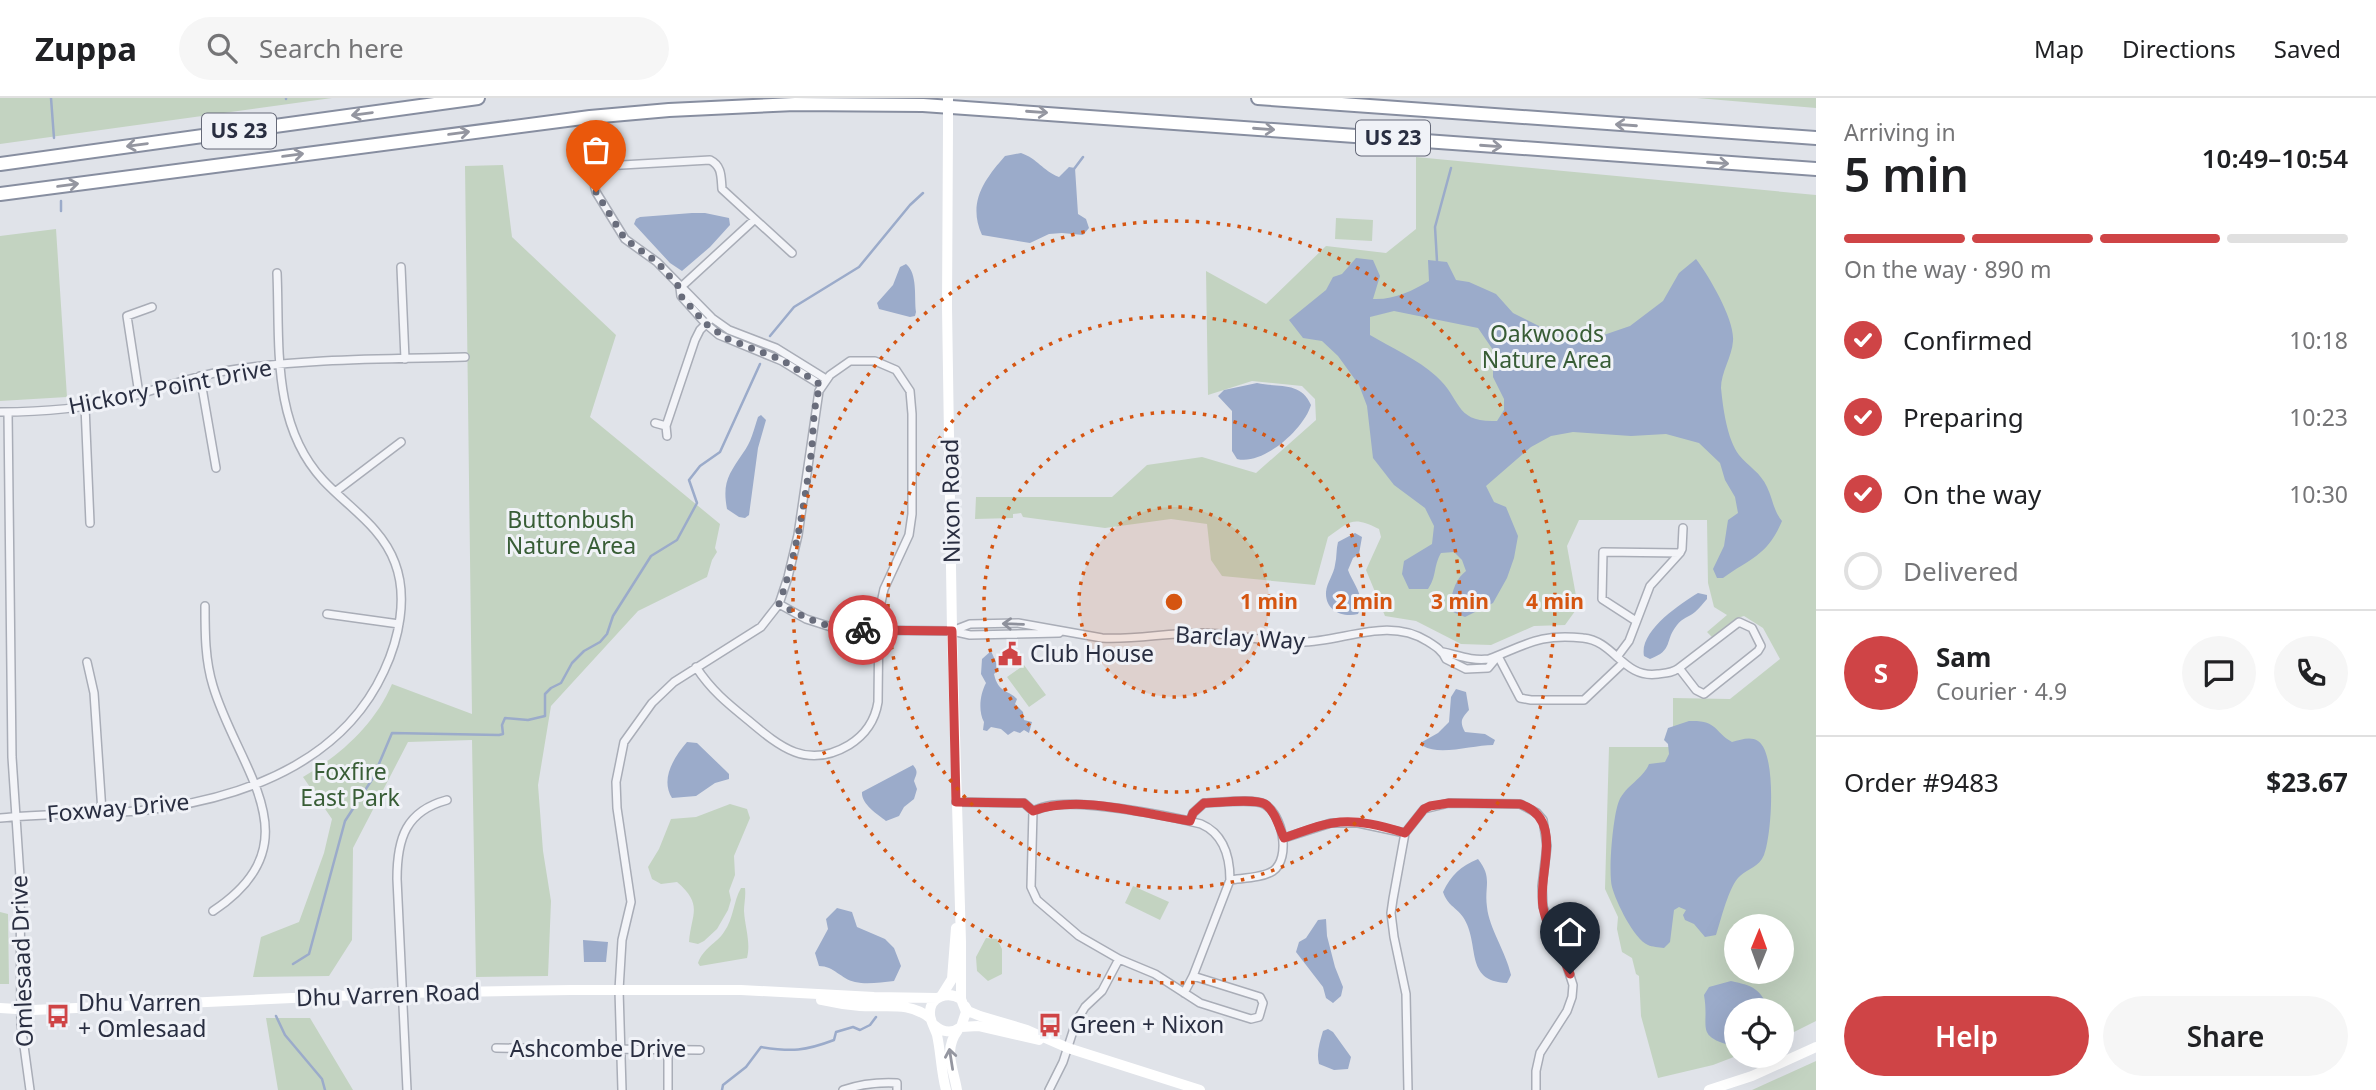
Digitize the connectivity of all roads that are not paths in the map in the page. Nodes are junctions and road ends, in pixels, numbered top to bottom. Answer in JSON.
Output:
{"nodes":[{"id":1,"x":478,"y":98,"type":"edge"},
{"id":2,"x":948,"y":98,"type":"edge"},
{"id":3,"x":1258,"y":98,"type":"edge"},
{"id":4,"x":1816,"y":138,"type":"edge"},
{"id":5,"x":0,"y":164,"type":"edge"},
{"id":6,"x":1816,"y":169,"type":"edge"},
{"id":7,"x":0,"y":194,"type":"edge"},
{"id":8,"x":754,"y":220,"type":"junction"},
{"id":9,"x":792,"y":253,"type":"dead end"},
{"id":10,"x":401,"y":267,"type":"dead end"},
{"id":11,"x":277,"y":273,"type":"dead end"},
{"id":12,"x":680,"y":288,"type":"junction"},
{"id":13,"x":152,"y":307,"type":"dead end"},
{"id":14,"x":709,"y":321,"type":"junction"},
{"id":15,"x":465,"y":357,"type":"dead end"},
{"id":16,"x":405,"y":359,"type":"junction"},
{"id":17,"x":281,"y":365,"type":"junction"},
{"id":18,"x":200,"y":376,"type":"junction"},
{"id":19,"x":824,"y":382,"type":"junction"},
{"id":20,"x":139,"y":394,"type":"junction"},
{"id":21,"x":85,"y":406,"type":"junction"},
{"id":22,"x":4,"y":412,"type":"edge"},
{"id":23,"x":655,"y":423,"type":"dead end"},
{"id":24,"x":666,"y":426,"type":"junction"},
{"id":25,"x":667,"y":436,"type":"dead end"},
{"id":26,"x":401,"y":442,"type":"dead end"},
{"id":27,"x":216,"y":468,"type":"dead end"},
{"id":28,"x":335,"y":492,"type":"junction"},
{"id":29,"x":90,"y":523,"type":"dead end"},
{"id":30,"x":1683,"y":528,"type":"dead end"},
{"id":31,"x":1680,"y":553,"type":"junction"},
{"id":32,"x":779,"y":604,"type":"junction"},
{"id":33,"x":205,"y":606,"type":"dead end"},
{"id":34,"x":327,"y":614,"type":"dead end"},
{"id":35,"x":1636,"y":621,"type":"junction"},
{"id":36,"x":399,"y":624,"type":"junction"},
{"id":37,"x":878,"y":629,"type":"junction"},
{"id":38,"x":952,"y":631,"type":"junction"},
{"id":39,"x":1498,"y":656,"type":"junction"},
{"id":40,"x":1617,"y":657,"type":"junction"},
{"id":41,"x":87,"y":662,"type":"dead end"},
{"id":42,"x":1623,"y":663,"type":"junction"},
{"id":43,"x":696,"y":667,"type":"junction"},
{"id":44,"x":1679,"y":668,"type":"junction"},
{"id":45,"x":254,"y":784,"type":"junction"},
{"id":46,"x":447,"y":800,"type":"dead end"},
{"id":47,"x":956,"y":802,"type":"junction"},
{"id":48,"x":1033,"y":811,"type":"junction"},
{"id":49,"x":102,"y":812,"type":"junction"},
{"id":50,"x":17,"y":817,"type":"junction"},
{"id":51,"x":0,"y":818,"type":"edge"},
{"id":52,"x":1190,"y":821,"type":"junction"},
{"id":53,"x":1405,"y":833,"type":"junction"},
{"id":54,"x":1284,"y":838,"type":"junction"},
{"id":55,"x":1230,"y":880,"type":"junction"},
{"id":56,"x":959,"y":903,"type":"junction"},
{"id":57,"x":213,"y":911,"type":"dead end"},
{"id":58,"x":1119,"y":959,"type":"junction"},
{"id":59,"x":1194,"y":976,"type":"junction"},
{"id":60,"x":619,"y":990,"type":"junction"},
{"id":61,"x":401,"y":993,"type":"junction"},
{"id":62,"x":776,"y":993,"type":"junction"},
{"id":63,"x":1184,"y":993,"type":"junction"},
{"id":64,"x":939,"y":997,"type":"junction"},
{"id":65,"x":963,"y":1003,"type":"junction"},
{"id":66,"x":0,"y":1008,"type":"edge"},
{"id":67,"x":21,"y":1009,"type":"junction"},
{"id":68,"x":932,"y":1022,"type":"junction"},
{"id":69,"x":960,"y":1028,"type":"junction"},
{"id":70,"x":1050,"y":1041,"type":"junction"},
{"id":71,"x":1816,"y":1047,"type":"edge"},
{"id":72,"x":496,"y":1048,"type":"dead end"},
{"id":73,"x":1068,"y":1048,"type":"junction"},
{"id":74,"x":620,"y":1049,"type":"junction"},
{"id":75,"x":668,"y":1050,"type":"junction"},
{"id":76,"x":700,"y":1050,"type":"dead end"},
{"id":77,"x":897,"y":1086,"type":"edge"},
{"id":78,"x":1184,"y":1088,"type":"edge"},
{"id":79,"x":30,"y":1090,"type":"edge"},
{"id":80,"x":407,"y":1090,"type":"edge"},
{"id":81,"x":622,"y":1090,"type":"edge"},
{"id":82,"x":668,"y":1090,"type":"edge"},
{"id":83,"x":843,"y":1090,"type":"edge"},
{"id":84,"x":946,"y":1090,"type":"edge"},
{"id":85,"x":957,"y":1090,"type":"edge"},
{"id":86,"x":1049,"y":1090,"type":"edge"},
{"id":87,"x":1200,"y":1090,"type":"edge"},
{"id":88,"x":1408,"y":1090,"type":"edge"},
{"id":89,"x":1536,"y":1090,"type":"edge"},
{"id":90,"x":1709,"y":1090,"type":"edge"}],
"edges":[{"from":1,"to":5,"type":"highway","number":"US 23","one_way":true},
{"from":2,"to":38,"type":"main road","name":"Nixon Road","bridge":true},
{"from":4,"to":3,"type":"highway","number":"US 23","one_way":true},
{"from":7,"to":6,"type":"highway","number":"US 23","one_way":true},
{"from":8,"to":9,"type":"street"},
{"from":8,"to":12,"type":"street"},
{"from":8,"to":12,"type":"street"},
{"from":10,"to":16,"type":"street"},
{"from":11,"to":17,"type":"street","name":"Foxway Drive"},
{"from":12,"to":14,"type":"street"},
{"from":13,"to":20,"type":"street"},
{"from":14,"to":19,"type":"street"},
{"from":14,"to":24,"type":"street"},
{"from":15,"to":16,"type":"street","name":"Hickory Point Drive"},
{"from":16,"to":17,"type":"street","name":"Hickory Point Drive"},
{"from":17,"to":18,"type":"street","name":"Hickory Point Drive"},
{"from":17,"to":28,"type":"street","name":"Foxway Drive"},
{"from":18,"to":20,"type":"street","name":"Hickory Point Drive"},
{"from":18,"to":27,"type":"street"},
{"from":19,"to":32,"type":"street"},
{"from":19,"to":37,"type":"street"},
{"from":20,"to":21,"type":"street","name":"Hickory Point Drive"},
{"from":21,"to":22,"type":"street","name":"Hickory Point Drive"},
{"from":21,"to":29,"type":"street"},
{"from":22,"to":50,"type":"street","name":"Omlesaad Drive"},
{"from":23,"to":24,"type":"street"},
{"from":24,"to":25,"type":"street"},
{"from":26,"to":28,"type":"street"},
{"from":28,"to":36,"type":"street","name":"Foxway Drive"},
{"from":30,"to":31,"type":"street"},
{"from":31,"to":35,"type":"street"},
{"from":31,"to":35,"type":"street"},
{"from":32,"to":37,"type":"street","name":"Barclay Way"},
{"from":32,"to":43,"type":"street"},
{"from":33,"to":45,"type":"street"},
{"from":34,"to":36,"type":"street"},
{"from":35,"to":40,"type":"street"},
{"from":36,"to":45,"type":"street","name":"Foxway Drive"},
{"from":37,"to":38,"type":"street","name":"Barclay Way"},
{"from":37,"to":43,"type":"street"},
{"from":38,"to":39,"type":"street","name":"Barclay Way"},
{"from":38,"to":47,"type":"main road","name":"Nixon Road"},
{"from":39,"to":40,"type":"street","name":"Barclay Way"},
{"from":39,"to":42,"type":"street"},
{"from":40,"to":42,"type":"street","name":"Barclay Way"},
{"from":41,"to":49,"type":"street"},
{"from":42,"to":44,"type":"street","name":"Barclay Way"},
{"from":43,"to":60,"type":"street"},
{"from":44,"to":44,"type":"street","name":"Barclay Way"},
{"from":45,"to":49,"type":"street","name":"Foxway Drive"},
{"from":45,"to":57,"type":"street"},
{"from":46,"to":61,"type":"street"},
{"from":47,"to":48,"type":"street"},
{"from":47,"to":56,"type":"main road","name":"Nixon Road"},
{"from":48,"to":52,"type":"street"},
{"from":48,"to":58,"type":"street"},
{"from":49,"to":50,"type":"street","name":"Foxway Drive"},
{"from":50,"to":51,"type":"street","name":"Foxway Drive"},
{"from":50,"to":67,"type":"street","name":"Omlesaad Drive"},
{"from":52,"to":54,"type":"street"},
{"from":52,"to":55,"type":"street"},
{"from":53,"to":54,"type":"street"},
{"from":53,"to":88,"type":"street"},
{"from":53,"to":89,"type":"street"},
{"from":54,"to":55,"type":"street"},
{"from":55,"to":59,"type":"street"},
{"from":56,"to":64,"type":"main road","name":"Nixon Road"},
{"from":56,"to":65,"type":"main road","name":"Nixon Road"},
{"from":58,"to":63,"type":"street"},
{"from":58,"to":73,"type":"street"},
{"from":59,"to":63,"type":"street"},
{"from":59,"to":63,"type":"street"},
{"from":60,"to":61,"type":"main road","name":"Dhu Varren Road"},
{"from":60,"to":62,"type":"main road","name":"Dhu Varren Road"},
{"from":60,"to":74,"type":"street"},
{"from":61,"to":67,"type":"main road","name":"Dhu Varren Road"},
{"from":61,"to":80,"type":"street"},
{"from":62,"to":64,"type":"main road","name":"Dhu Varren Road"},
{"from":62,"to":68,"type":"main road","name":"Dhu Varren Road"},
{"from":64,"to":65,"type":"main road"},
{"from":64,"to":68,"type":"main road"},
{"from":65,"to":69,"type":"main road"},
{"from":65,"to":70,"type":"main road"},
{"from":66,"to":67,"type":"main road","name":"Dhu Varren Road"},
{"from":67,"to":79,"type":"street","name":"Omlesaad Drive"},
{"from":68,"to":69,"type":"main road"},
{"from":68,"to":84,"type":"main road"},
{"from":69,"to":70,"type":"main road"},
{"from":85,"to":69,"type":"main road","one_way":true},
{"from":70,"to":73,"type":"main road"},
{"from":71,"to":90,"type":"main road"},
{"from":72,"to":74,"type":"street","name":"Ashcombe Drive"},
{"from":73,"to":78,"type":"main road"},
{"from":73,"to":86,"type":"street"},
{"from":74,"to":75,"type":"street","name":"Ashcombe Drive"},
{"from":74,"to":81,"type":"street"},
{"from":75,"to":76,"type":"street","name":"Ashcombe Drive"},
{"from":75,"to":82,"type":"street"},
{"from":77,"to":83,"type":"street"},
{"from":78,"to":87,"type":"main road"}]}
